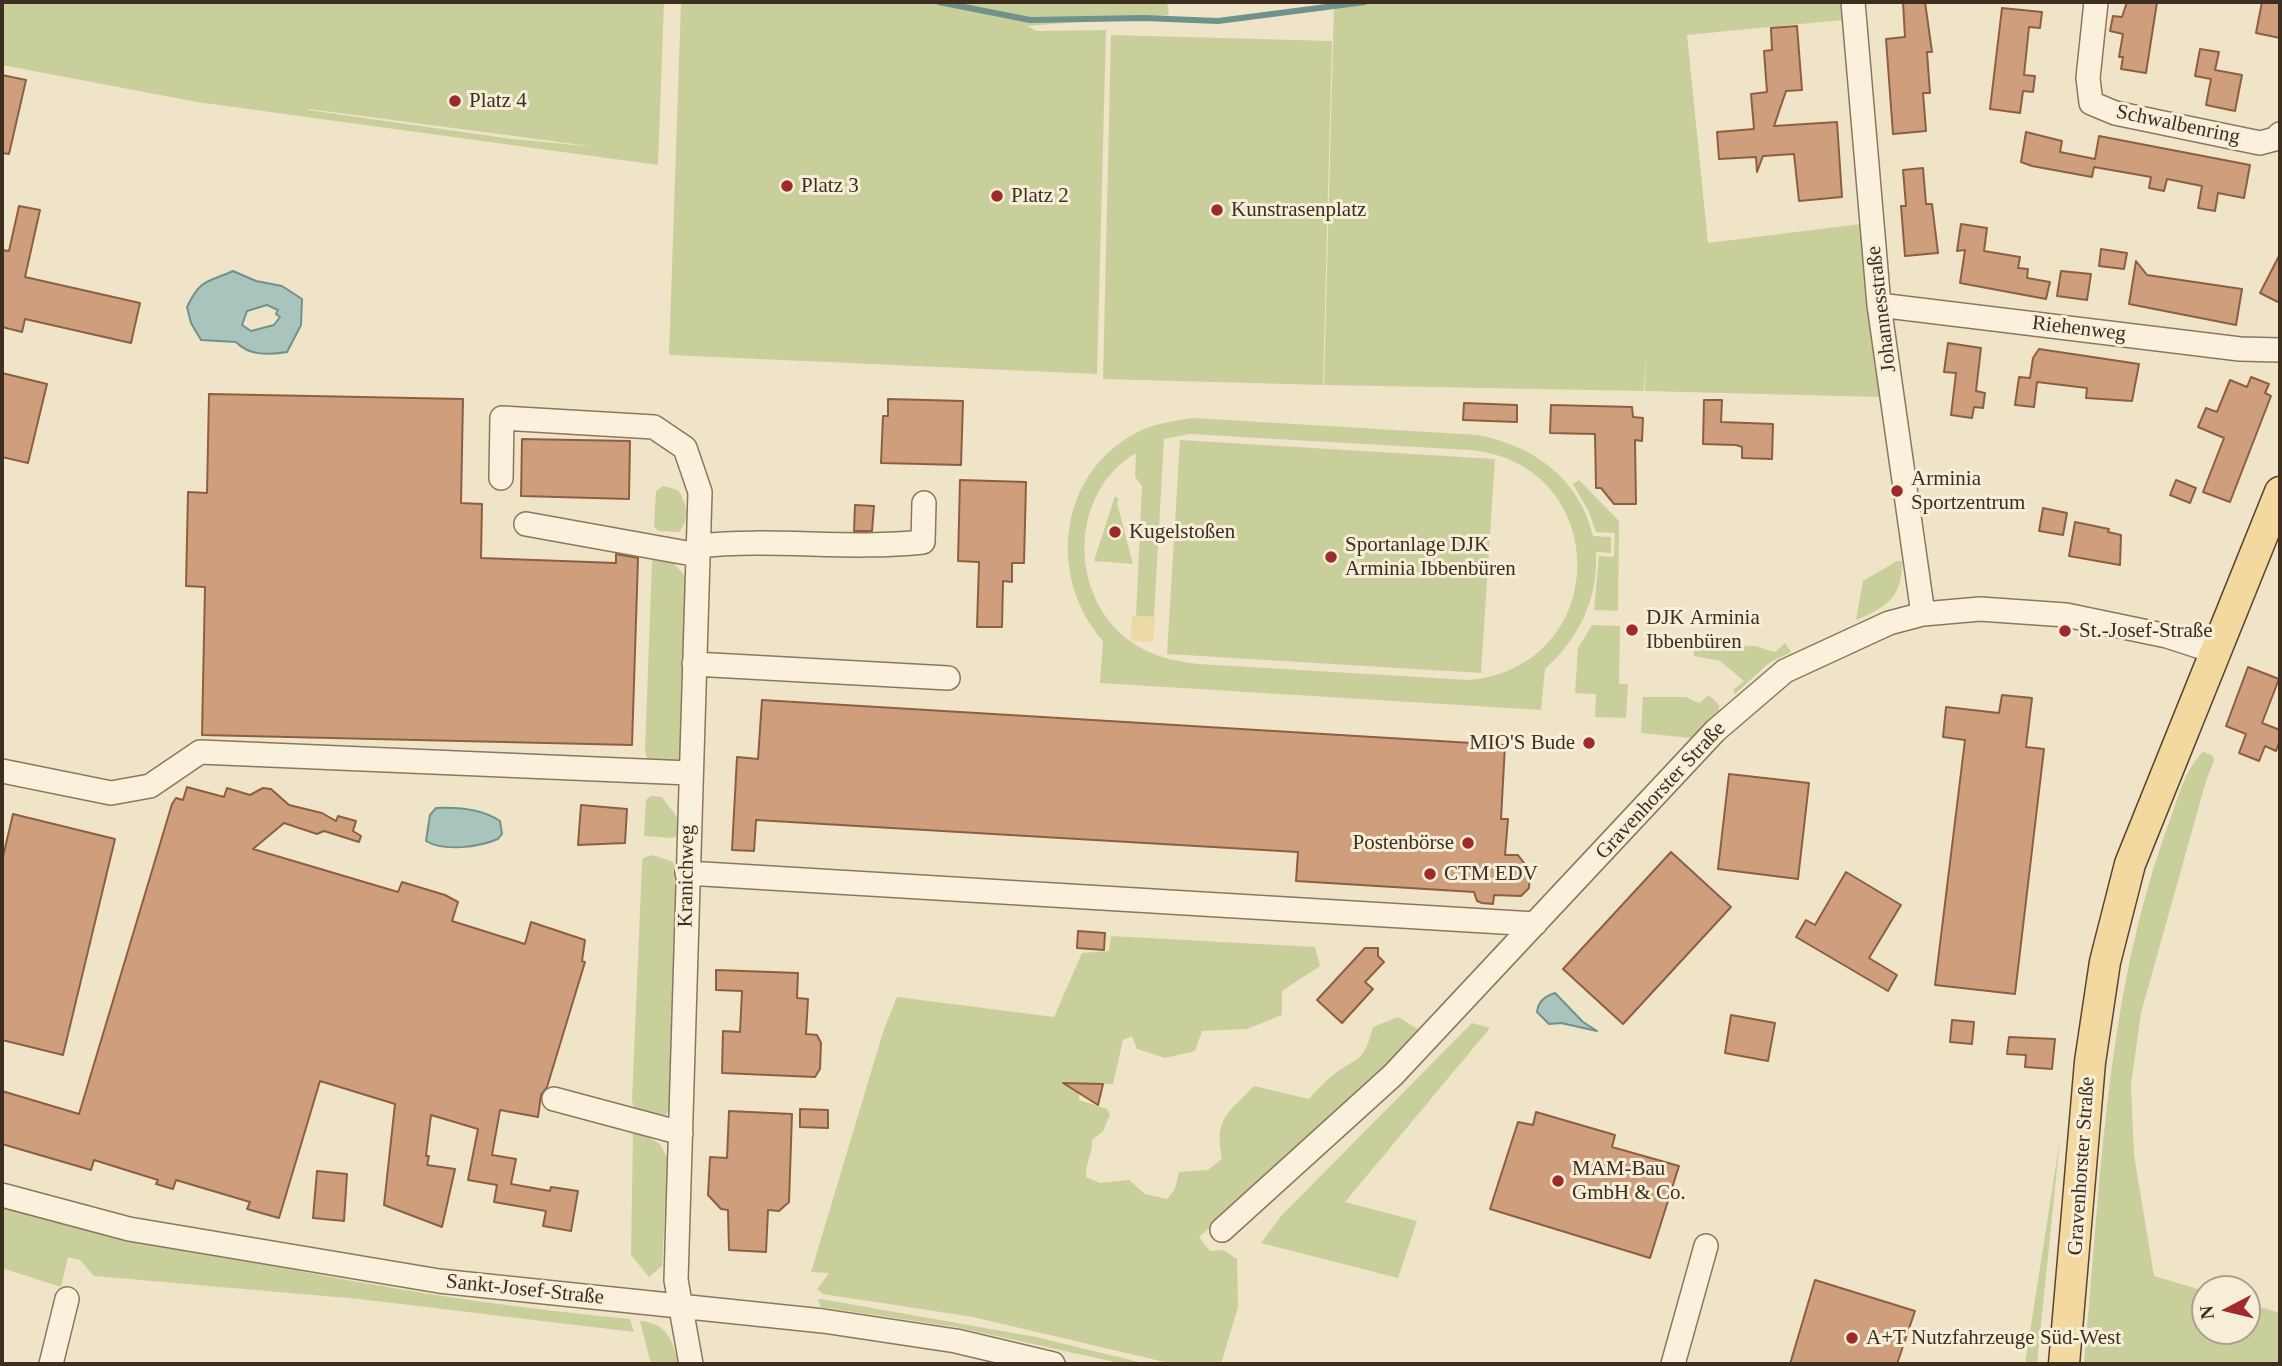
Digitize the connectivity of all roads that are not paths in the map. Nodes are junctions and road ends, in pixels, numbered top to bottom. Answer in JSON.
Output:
{"nodes":[{"id":1,"x":1853,"y":2,"type":"edge"},
{"id":2,"x":2096,"y":2,"type":"edge"},
{"id":3,"x":2280,"y":134,"type":"edge"},
{"id":4,"x":1879,"y":305,"type":"junction"},
{"id":5,"x":2280,"y":350,"type":"edge"},
{"id":6,"x":501,"y":478,"type":"dead end"},
{"id":7,"x":2280,"y":492,"type":"edge"},
{"id":8,"x":924,"y":503,"type":"dead end"},
{"id":9,"x":526,"y":524,"type":"dead end"},
{"id":10,"x":698,"y":551,"type":"junction"},
{"id":11,"x":1923,"y":614,"type":"junction"},
{"id":12,"x":2216,"y":652,"type":"junction"},
{"id":13,"x":694,"y":664,"type":"junction"},
{"id":14,"x":948,"y":678,"type":"dead end"},
{"id":15,"x":2,"y":771,"type":"edge"},
{"id":16,"x":689,"y":773,"type":"junction"},
{"id":17,"x":687,"y":873,"type":"junction"},
{"id":18,"x":1535,"y":924,"type":"junction"},
{"id":19,"x":554,"y":1099,"type":"dead end"},
{"id":20,"x":681,"y":1133,"type":"junction"},
{"id":21,"x":2,"y":1195,"type":"edge"},
{"id":22,"x":1222,"y":1230,"type":"dead end"},
{"id":23,"x":1706,"y":1246,"type":"dead end"},
{"id":24,"x":67,"y":1299,"type":"dead end"},
{"id":25,"x":680,"y":1307,"type":"junction"},
{"id":26,"x":51,"y":1364,"type":"edge"},
{"id":27,"x":691,"y":1364,"type":"edge"},
{"id":28,"x":1053,"y":1364,"type":"edge"},
{"id":29,"x":1673,"y":1364,"type":"edge"},
{"id":30,"x":2064,"y":1364,"type":"edge"}],
"edges":[{"from":1,"to":4,"type":"street","name":"Johannesstraße"},
{"from":2,"to":3,"type":"street","name":"Schwalbenring"},
{"from":4,"to":5,"type":"street","name":"Riehenweg"},
{"from":4,"to":11,"type":"street","name":"Johannesstraße"},
{"from":6,"to":10,"type":"street","name":"Kranichweg"},
{"from":7,"to":12,"type":"main road","name":"Gravenhorster Straße"},
{"from":8,"to":10,"type":"street"},
{"from":9,"to":10,"type":"street"},
{"from":10,"to":13,"type":"street","name":"Kranichweg"},
{"from":11,"to":12,"type":"street","name":"Gravenhorster Straße"},
{"from":11,"to":18,"type":"street","name":"Gravenhorster Straße"},
{"from":12,"to":30,"type":"main road","name":"Gravenhorster Straße"},
{"from":13,"to":14,"type":"street"},
{"from":13,"to":16,"type":"street","name":"Kranichweg"},
{"from":15,"to":16,"type":"street"},
{"from":16,"to":17,"type":"street","name":"Kranichweg"},
{"from":17,"to":18,"type":"street"},
{"from":17,"to":20,"type":"street","name":"Kranichweg"},
{"from":18,"to":22,"type":"street","name":"Gravenhorster Straße"},
{"from":19,"to":20,"type":"street"},
{"from":20,"to":25,"type":"street","name":"Kranichweg"},
{"from":21,"to":25,"type":"street","name":"Sankt-Josef-Straße"},
{"from":23,"to":29,"type":"street"},
{"from":24,"to":26,"type":"street"},
{"from":25,"to":27,"type":"street","name":"Kranichweg"},
{"from":25,"to":28,"type":"street","name":"Sankt-Josef-Straße"}]}
